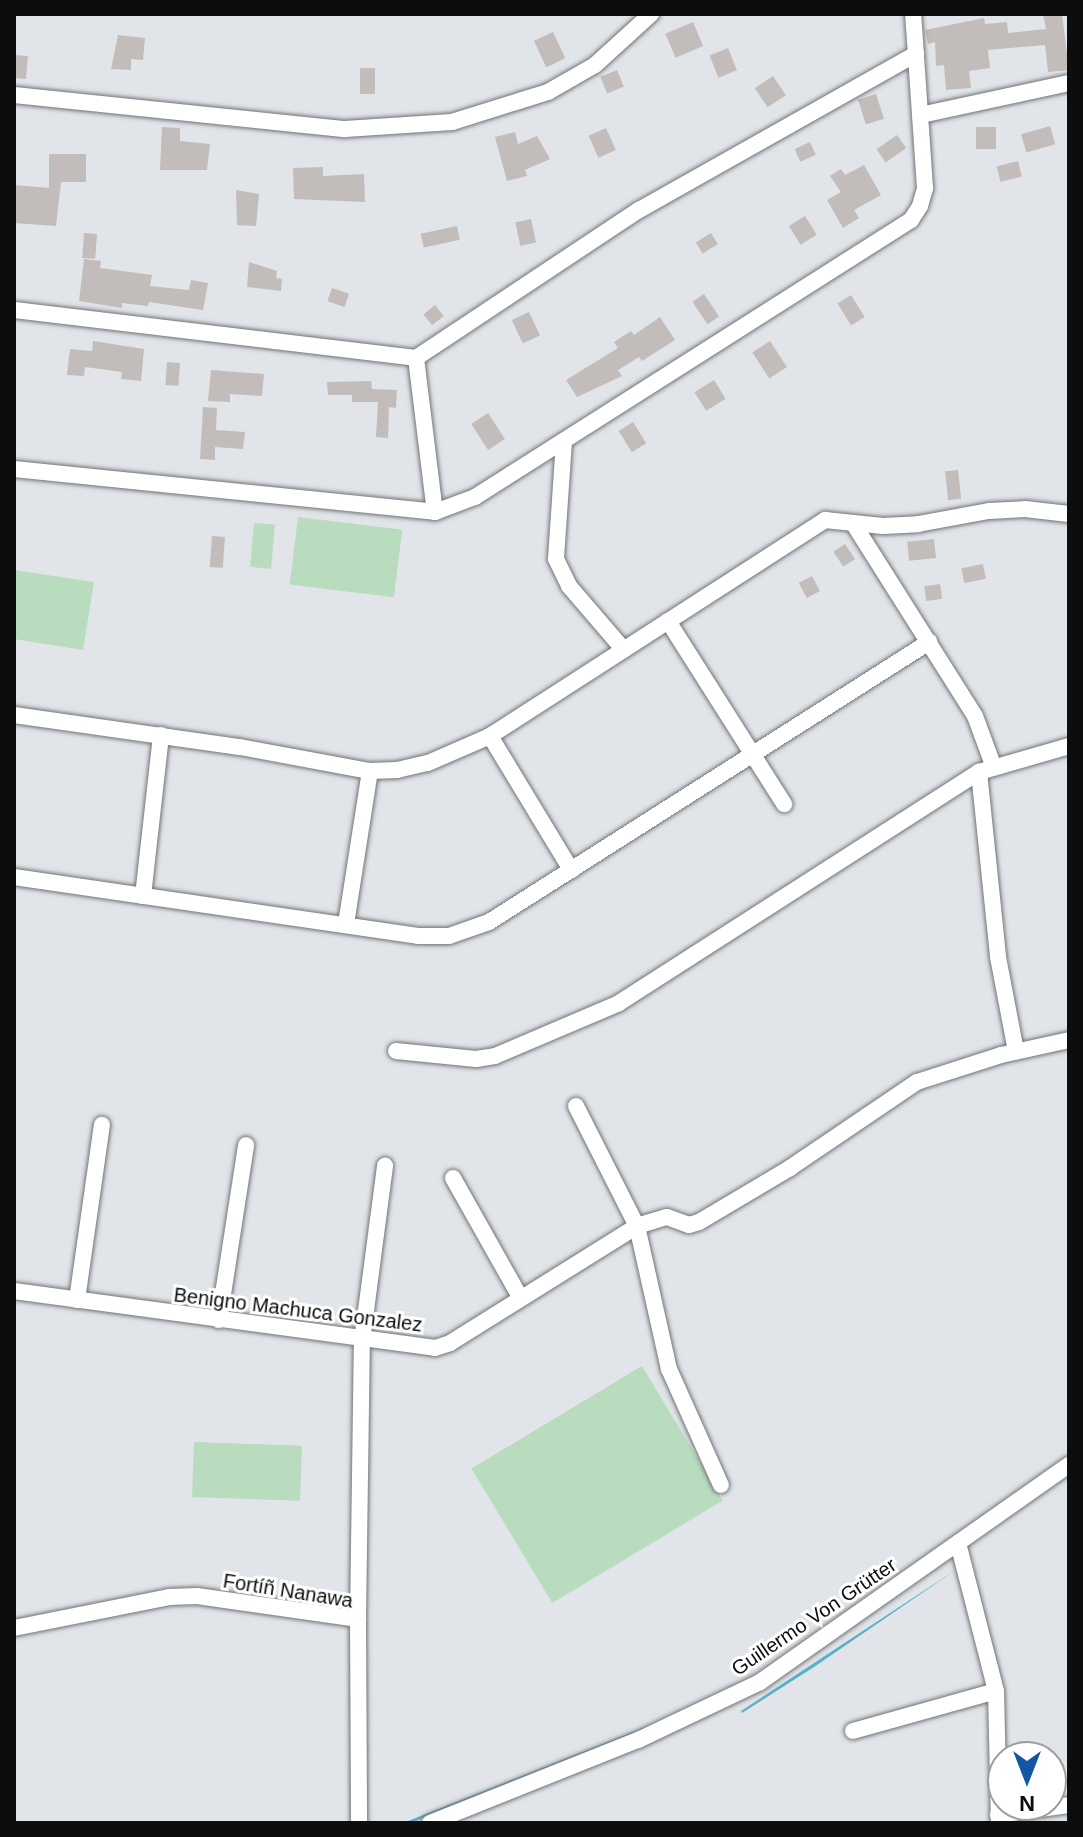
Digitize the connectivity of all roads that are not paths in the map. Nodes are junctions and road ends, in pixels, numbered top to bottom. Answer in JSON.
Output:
{"nodes":[{"id":1,"x":651,"y":14,"type":"edge"},
{"id":2,"x":913,"y":14,"type":"edge"},
{"id":3,"x":916,"y":54,"type":"junction"},
{"id":4,"x":1069,"y":83,"type":"edge"},
{"id":5,"x":14,"y":95,"type":"edge"},
{"id":6,"x":921,"y":115,"type":"junction"},
{"id":7,"x":14,"y":310,"type":"edge"},
{"id":8,"x":416,"y":358,"type":"junction"},
{"id":9,"x":564,"y":441,"type":"junction"},
{"id":10,"x":14,"y":469,"type":"edge"},
{"id":11,"x":435,"y":512,"type":"junction"},
{"id":12,"x":1069,"y":514,"type":"edge"},
{"id":13,"x":853,"y":523,"type":"junction"},
{"id":14,"x":668,"y":621,"type":"junction"},
{"id":15,"x":929,"y":642,"type":"junction"},
{"id":16,"x":624,"y":650,"type":"junction"},
{"id":17,"x":14,"y":715,"type":"edge"},
{"id":18,"x":161,"y":735,"type":"junction"},
{"id":19,"x":490,"y":736,"type":"junction"},
{"id":20,"x":1069,"y":746,"type":"edge"},
{"id":21,"x":754,"y":753,"type":"junction"},
{"id":22,"x":986,"y":769,"type":"junction"},
{"id":23,"x":370,"y":771,"type":"junction"},
{"id":24,"x":784,"y":804,"type":"dead end"},
{"id":25,"x":571,"y":870,"type":"junction"},
{"id":26,"x":14,"y":877,"type":"edge"},
{"id":27,"x":143,"y":896,"type":"junction"},
{"id":28,"x":346,"y":924,"type":"junction"},
{"id":29,"x":1069,"y":1040,"type":"edge"},
{"id":30,"x":396,"y":1051,"type":"dead end"},
{"id":31,"x":1016,"y":1051,"type":"junction"},
{"id":32,"x":576,"y":1106,"type":"dead end"},
{"id":33,"x":102,"y":1125,"type":"dead end"},
{"id":34,"x":246,"y":1145,"type":"dead end"},
{"id":35,"x":385,"y":1166,"type":"dead end"},
{"id":36,"x":453,"y":1178,"type":"dead end"},
{"id":37,"x":637,"y":1226,"type":"junction"},
{"id":38,"x":14,"y":1291,"type":"edge"},
{"id":39,"x":520,"y":1297,"type":"junction"},
{"id":40,"x":77,"y":1300,"type":"junction"},
{"id":41,"x":219,"y":1320,"type":"junction"},
{"id":42,"x":362,"y":1341,"type":"junction"},
{"id":43,"x":1069,"y":1465,"type":"edge"},
{"id":44,"x":721,"y":1485,"type":"dead end"},
{"id":45,"x":958,"y":1543,"type":"junction"},
{"id":46,"x":358,"y":1619,"type":"junction"},
{"id":47,"x":14,"y":1628,"type":"edge"},
{"id":48,"x":996,"y":1691,"type":"junction"},
{"id":49,"x":853,"y":1731,"type":"dead end"},
{"id":50,"x":997,"y":1741,"type":"edge"},
{"id":51,"x":359,"y":1823,"type":"edge"},
{"id":52,"x":430,"y":1823,"type":"edge"}],
"edges":[{"from":1,"to":5,"type":"street"},
{"from":2,"to":3,"type":"street"},
{"from":3,"to":6,"type":"street"},
{"from":3,"to":8,"type":"street"},
{"from":4,"to":6,"type":"street"},
{"from":6,"to":9,"type":"street"},
{"from":7,"to":8,"type":"street"},
{"from":8,"to":11,"type":"street"},
{"from":9,"to":11,"type":"street"},
{"from":9,"to":16,"type":"street"},
{"from":10,"to":11,"type":"street"},
{"from":12,"to":13,"type":"street"},
{"from":13,"to":14,"type":"street"},
{"from":13,"to":15,"type":"street"},
{"from":14,"to":16,"type":"street"},
{"from":14,"to":21,"type":"street"},
{"from":15,"to":21,"type":"street"},
{"from":15,"to":22,"type":"street"},
{"from":16,"to":19,"type":"street"},
{"from":17,"to":18,"type":"street"},
{"from":18,"to":23,"type":"street"},
{"from":18,"to":27,"type":"street"},
{"from":19,"to":23,"type":"street"},
{"from":19,"to":25,"type":"street"},
{"from":20,"to":22,"type":"street"},
{"from":21,"to":24,"type":"street"},
{"from":21,"to":25,"type":"street"},
{"from":22,"to":30,"type":"street"},
{"from":22,"to":31,"type":"street"},
{"from":23,"to":28,"type":"street"},
{"from":25,"to":28,"type":"street"},
{"from":26,"to":27,"type":"street"},
{"from":27,"to":28,"type":"street"},
{"from":29,"to":31,"type":"street","name":"Benigno Machuca Gonzalez"},
{"from":31,"to":37,"type":"street","name":"Benigno Machuca Gonzalez"},
{"from":32,"to":37,"type":"street"},
{"from":33,"to":40,"type":"street"},
{"from":34,"to":41,"type":"street"},
{"from":35,"to":42,"type":"street"},
{"from":36,"to":39,"type":"street"},
{"from":37,"to":39,"type":"street","name":"Benigno Machuca Gonzalez"},
{"from":37,"to":44,"type":"street"},
{"from":38,"to":40,"type":"street","name":"Benigno Machuca Gonzalez"},
{"from":39,"to":42,"type":"street","name":"Benigno Machuca Gonzalez"},
{"from":40,"to":41,"type":"street","name":"Benigno Machuca Gonzalez"},
{"from":41,"to":42,"type":"street","name":"Benigno Machuca Gonzalez"},
{"from":42,"to":46,"type":"street"},
{"from":43,"to":45,"type":"street","name":"Guillermo Von Grütter"},
{"from":45,"to":48,"type":"street"},
{"from":45,"to":52,"type":"street","name":"Guillermo Von Grütter"},
{"from":46,"to":47,"type":"street","name":"Fortíñ Nanawa"},
{"from":46,"to":51,"type":"street","name":"Fortíñ Nanawa"},
{"from":48,"to":49,"type":"street"},
{"from":48,"to":50,"type":"street"}]}
